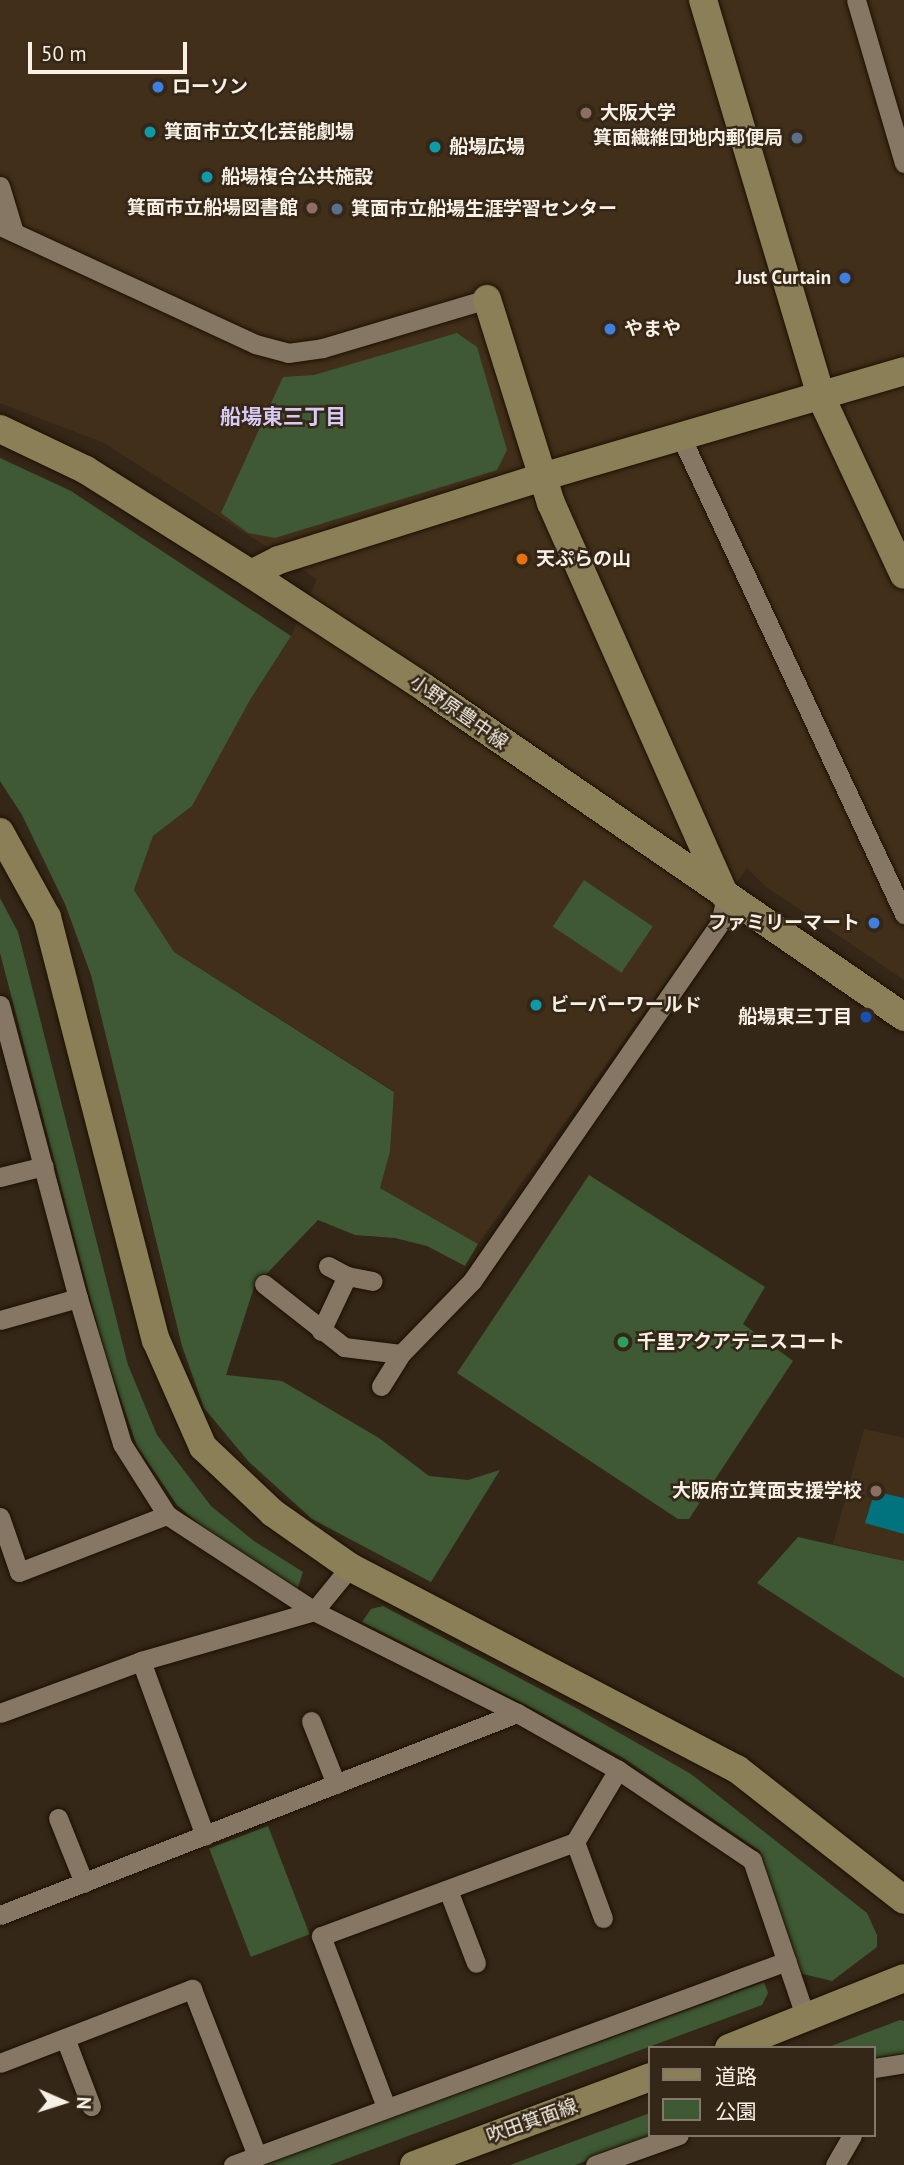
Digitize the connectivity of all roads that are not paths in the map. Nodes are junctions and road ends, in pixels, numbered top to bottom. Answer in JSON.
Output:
{"nodes":[{"id":1,"x":703,"y":0,"type":"edge"},
{"id":2,"x":856,"y":0,"type":"edge"},
{"id":3,"x":904,"y":163,"type":"edge"},
{"id":4,"x":0,"y":186,"type":"edge"},
{"id":5,"x":7,"y":229,"type":"edge"},
{"id":6,"x":487,"y":299,"type":"joint"},
{"id":7,"x":904,"y":371,"type":"edge"},
{"id":8,"x":821,"y":397,"type":"junction"},
{"id":9,"x":0,"y":429,"type":"edge"},
{"id":10,"x":681,"y":436,"type":"junction"},
{"id":11,"x":542,"y":477,"type":"junction"},
{"id":12,"x":251,"y":574,"type":"junction"},
{"id":13,"x":904,"y":575,"type":"edge"},
{"id":14,"x":0,"y":832,"type":"edge"},
{"id":15,"x":726,"y":898,"type":"junction"},
{"id":16,"x":904,"y":914,"type":"edge"},
{"id":17,"x":0,"y":1005,"type":"edge"},
{"id":18,"x":904,"y":1017,"type":"edge"},
{"id":19,"x":44,"y":1166,"type":"junction"},
{"id":20,"x":0,"y":1177,"type":"edge"},
{"id":21,"x":328,"y":1266,"type":"dead end"},
{"id":22,"x":346,"y":1276,"type":"junction"},
{"id":23,"x":373,"y":1281,"type":"dead end"},
{"id":24,"x":264,"y":1284,"type":"dead end"},
{"id":25,"x":78,"y":1298,"type":"junction"},
{"id":26,"x":0,"y":1320,"type":"edge"},
{"id":27,"x":321,"y":1331,"type":"junction"},
{"id":28,"x":401,"y":1354,"type":"junction"},
{"id":29,"x":381,"y":1386,"type":"dead end"},
{"id":30,"x":167,"y":1515,"type":"junction"},
{"id":31,"x":0,"y":1517,"type":"edge"},
{"id":32,"x":350,"y":1567,"type":"junction"},
{"id":33,"x":313,"y":1611,"type":"junction"},
{"id":34,"x":141,"y":1661,"type":"junction"},
{"id":35,"x":0,"y":1713,"type":"edge"},
{"id":36,"x":517,"y":1713,"type":"junction"},
{"id":37,"x":311,"y":1721,"type":"dead end"},
{"id":38,"x":618,"y":1770,"type":"junction"},
{"id":39,"x":337,"y":1784,"type":"junction"},
{"id":40,"x":58,"y":1818,"type":"dead end"},
{"id":41,"x":205,"y":1836,"type":"junction"},
{"id":42,"x":575,"y":1842,"type":"junction"},
{"id":43,"x":84,"y":1882,"type":"junction"},
{"id":44,"x":447,"y":1890,"type":"junction"},
{"id":45,"x":904,"y":1900,"type":"edge"},
{"id":46,"x":0,"y":1915,"type":"edge"},
{"id":47,"x":603,"y":1918,"type":"dead end"},
{"id":48,"x":787,"y":1961,"type":"junction"},
{"id":49,"x":477,"y":1963,"type":"dead end"},
{"id":50,"x":904,"y":1978,"type":"edge"},
{"id":51,"x":806,"y":2019,"type":"junction"},
{"id":52,"x":65,"y":2038,"type":"junction"},
{"id":53,"x":734,"y":2046,"type":"edge"},
{"id":54,"x":0,"y":2063,"type":"edge"},
{"id":55,"x":904,"y":2063,"type":"edge"},
{"id":56,"x":876,"y":2068,"type":"edge"},
{"id":57,"x":648,"y":2078,"type":"edge"},
{"id":58,"x":91,"y":2106,"type":"dead end"},
{"id":59,"x":386,"y":2108,"type":"junction"},
{"id":60,"x":673,"y":2137,"type":"edge"},
{"id":61,"x":851,"y":2137,"type":"edge"},
{"id":62,"x":257,"y":2156,"type":"junction"},
{"id":63,"x":233,"y":2165,"type":"edge"},
{"id":64,"x":414,"y":2165,"type":"edge"},
{"id":65,"x":595,"y":2165,"type":"edge"},
{"id":66,"x":835,"y":2165,"type":"edge"}],
"edges":[{"from":1,"to":8,"type":"street"},
{"from":2,"to":3,"type":"street"},
{"from":4,"to":5,"type":"street"},
{"from":5,"to":6,"type":"street"},
{"from":6,"to":11,"type":"street"},
{"from":7,"to":8,"type":"street"},
{"from":8,"to":10,"type":"street"},
{"from":8,"to":13,"type":"street"},
{"from":9,"to":12,"type":"street","name":"小野原豊中線"},
{"from":10,"to":11,"type":"street"},
{"from":10,"to":16,"type":"street"},
{"from":11,"to":12,"type":"street"},
{"from":11,"to":15,"type":"street"},
{"from":12,"to":15,"type":"street","name":"小野原豊中線"},
{"from":14,"to":32,"type":"street"},
{"from":15,"to":18,"type":"street","name":"小野原豊中線"},
{"from":15,"to":28,"type":"street"},
{"from":17,"to":19,"type":"street"},
{"from":19,"to":20,"type":"street"},
{"from":19,"to":25,"type":"street"},
{"from":21,"to":22,"type":"street"},
{"from":22,"to":23,"type":"street"},
{"from":22,"to":27,"type":"street"},
{"from":24,"to":27,"type":"street"},
{"from":25,"to":26,"type":"street"},
{"from":25,"to":30,"type":"street"},
{"from":27,"to":28,"type":"street"},
{"from":28,"to":29,"type":"street"},
{"from":30,"to":31,"type":"street"},
{"from":30,"to":33,"type":"street"},
{"from":32,"to":33,"type":"street"},
{"from":32,"to":45,"type":"street"},
{"from":33,"to":34,"type":"street"},
{"from":33,"to":36,"type":"street"},
{"from":34,"to":35,"type":"street"},
{"from":34,"to":41,"type":"street"},
{"from":36,"to":38,"type":"street"},
{"from":36,"to":39,"type":"street"},
{"from":37,"to":39,"type":"street"},
{"from":38,"to":42,"type":"street"},
{"from":38,"to":48,"type":"street"},
{"from":39,"to":41,"type":"street"},
{"from":40,"to":43,"type":"street"},
{"from":41,"to":43,"type":"street"},
{"from":42,"to":44,"type":"street"},
{"from":42,"to":47,"type":"street"},
{"from":43,"to":46,"type":"street"},
{"from":44,"to":49,"type":"street"},
{"from":44,"to":59,"type":"street"},
{"from":48,"to":51,"type":"street"},
{"from":48,"to":59,"type":"street"},
{"from":50,"to":51,"type":"street"},
{"from":51,"to":53,"type":"street"},
{"from":52,"to":54,"type":"street"},
{"from":52,"to":58,"type":"street"},
{"from":52,"to":62,"type":"street"},
{"from":55,"to":56,"type":"street"},
{"from":57,"to":64,"type":"street","name":"吹田箕面線"},
{"from":59,"to":62,"type":"street"},
{"from":60,"to":65,"type":"street"},
{"from":61,"to":66,"type":"street"},
{"from":62,"to":63,"type":"street"}]}
